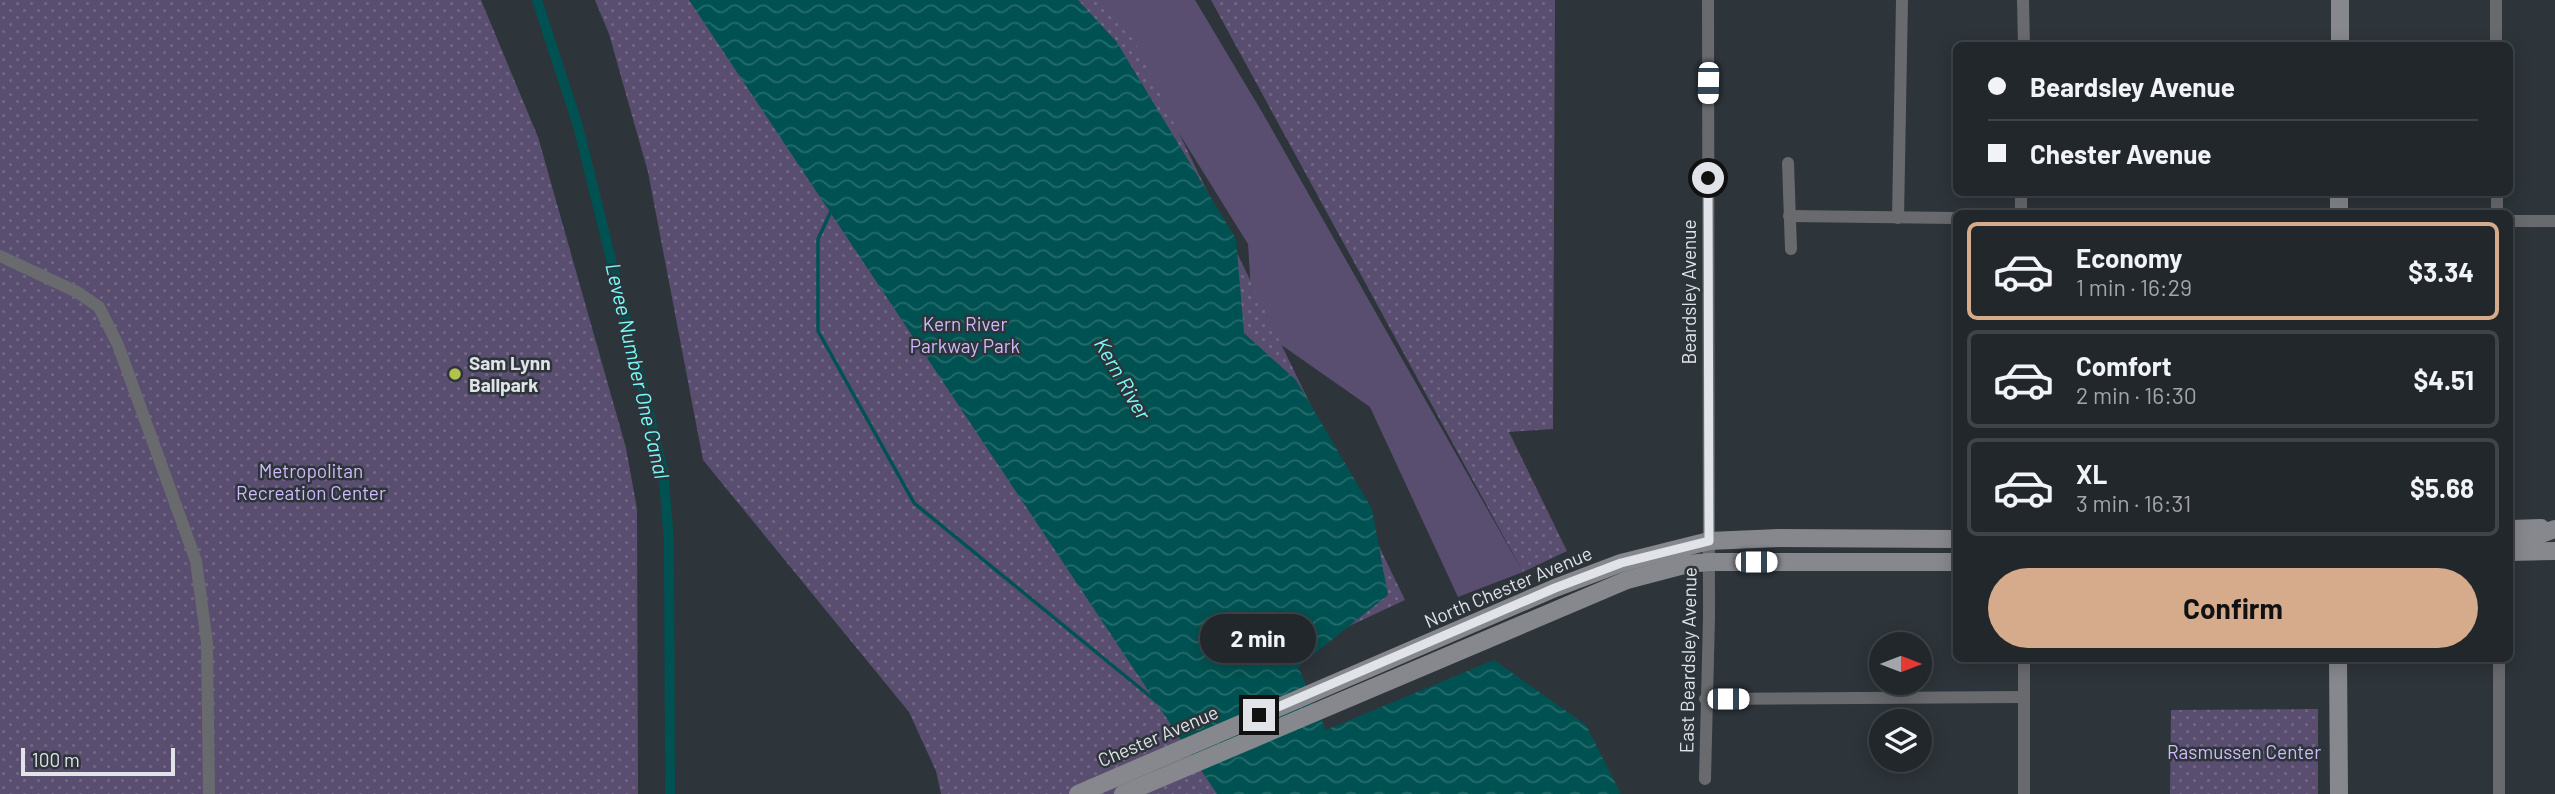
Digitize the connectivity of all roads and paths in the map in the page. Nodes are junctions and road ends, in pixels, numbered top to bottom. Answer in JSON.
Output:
{"nodes":[{"id":1,"x":1708,"y":0,"type":"edge"},
{"id":2,"x":1902,"y":0,"type":"edge"},
{"id":3,"x":2023,"y":0,"type":"edge"},
{"id":4,"x":2340,"y":0,"type":"edge"},
{"id":5,"x":2496,"y":0,"type":"edge"},
{"id":6,"x":2024,"y":42,"type":"edge"},
{"id":7,"x":2340,"y":42,"type":"edge"},
{"id":8,"x":2496,"y":42,"type":"edge"},
{"id":9,"x":1788,"y":163,"type":"dead end"},
{"id":10,"x":1789,"y":216,"type":"junction"},
{"id":11,"x":1898,"y":218,"type":"junction"},
{"id":12,"x":1953,"y":218,"type":"edge"},
{"id":13,"x":2513,"y":221,"type":"edge"},
{"id":14,"x":2555,"y":221,"type":"edge"},
{"id":15,"x":1791,"y":249,"type":"dead end"},
{"id":16,"x":0,"y":256,"type":"edge"},
{"id":17,"x":2513,"y":529,"type":"edge"},
{"id":18,"x":2555,"y":529,"type":"edge"},
{"id":19,"x":1953,"y":539,"type":"edge"},
{"id":20,"x":1709,"y":541,"type":"junction"},
{"id":21,"x":2513,"y":544,"type":"edge"},
{"id":22,"x":2555,"y":551,"type":"edge"},
{"id":23,"x":2513,"y":552,"type":"edge"},
{"id":24,"x":1709,"y":562,"type":"junction"},
{"id":25,"x":1953,"y":562,"type":"edge"},
{"id":26,"x":2024,"y":662,"type":"edge"},
{"id":27,"x":2338,"y":662,"type":"edge"},
{"id":28,"x":2499,"y":662,"type":"edge"},
{"id":29,"x":1332,"y":684,"type":"joint"},
{"id":30,"x":2024,"y":697,"type":"junction"},
{"id":31,"x":1706,"y":699,"type":"junction"},
{"id":32,"x":1326,"y":707,"type":"joint"},
{"id":33,"x":1705,"y":779,"type":"dead end"},
{"id":34,"x":1128,"y":792,"type":"edge"},
{"id":35,"x":209,"y":794,"type":"edge"},
{"id":36,"x":1078,"y":794,"type":"edge"},
{"id":37,"x":2024,"y":794,"type":"edge"},
{"id":38,"x":2339,"y":794,"type":"edge"},
{"id":39,"x":2499,"y":794,"type":"edge"}],
"edges":[{"from":1,"to":20,"type":"street","name":"Beardsley Avenue"},
{"from":2,"to":11,"type":"street"},
{"from":3,"to":6,"type":"street"},
{"from":4,"to":7,"type":"main road"},
{"from":5,"to":8,"type":"street"},
{"from":9,"to":10,"type":"street"},
{"from":10,"to":11,"type":"street"},
{"from":10,"to":15,"type":"street"},
{"from":11,"to":12,"type":"street"},
{"from":13,"to":14,"type":"street"},
{"from":16,"to":35,"type":"street"},
{"from":17,"to":18,"type":"main road"},
{"from":18,"to":21,"type":"main road"},
{"from":19,"to":20,"type":"main road","name":"North Chester Avenue"},
{"from":20,"to":24,"type":"street","name":"East Beardsley Avenue"},
{"from":20,"to":29,"type":"main road","name":"North Chester Avenue"},
{"from":22,"to":23,"type":"main road"},
{"from":24,"to":25,"type":"main road","name":"North Chester Avenue"},
{"from":24,"to":31,"type":"street","name":"East Beardsley Avenue"},
{"from":24,"to":32,"type":"main road","name":"North Chester Avenue"},
{"from":26,"to":30,"type":"street"},
{"from":27,"to":38,"type":"main road"},
{"from":28,"to":39,"type":"street"},
{"from":29,"to":36,"type":"main road","name":"Chester Avenue"},
{"from":30,"to":31,"type":"street"},
{"from":30,"to":37,"type":"street"},
{"from":31,"to":33,"type":"street","name":"East Beardsley Avenue"},
{"from":32,"to":34,"type":"main road","name":"Chester Avenue"}]}
